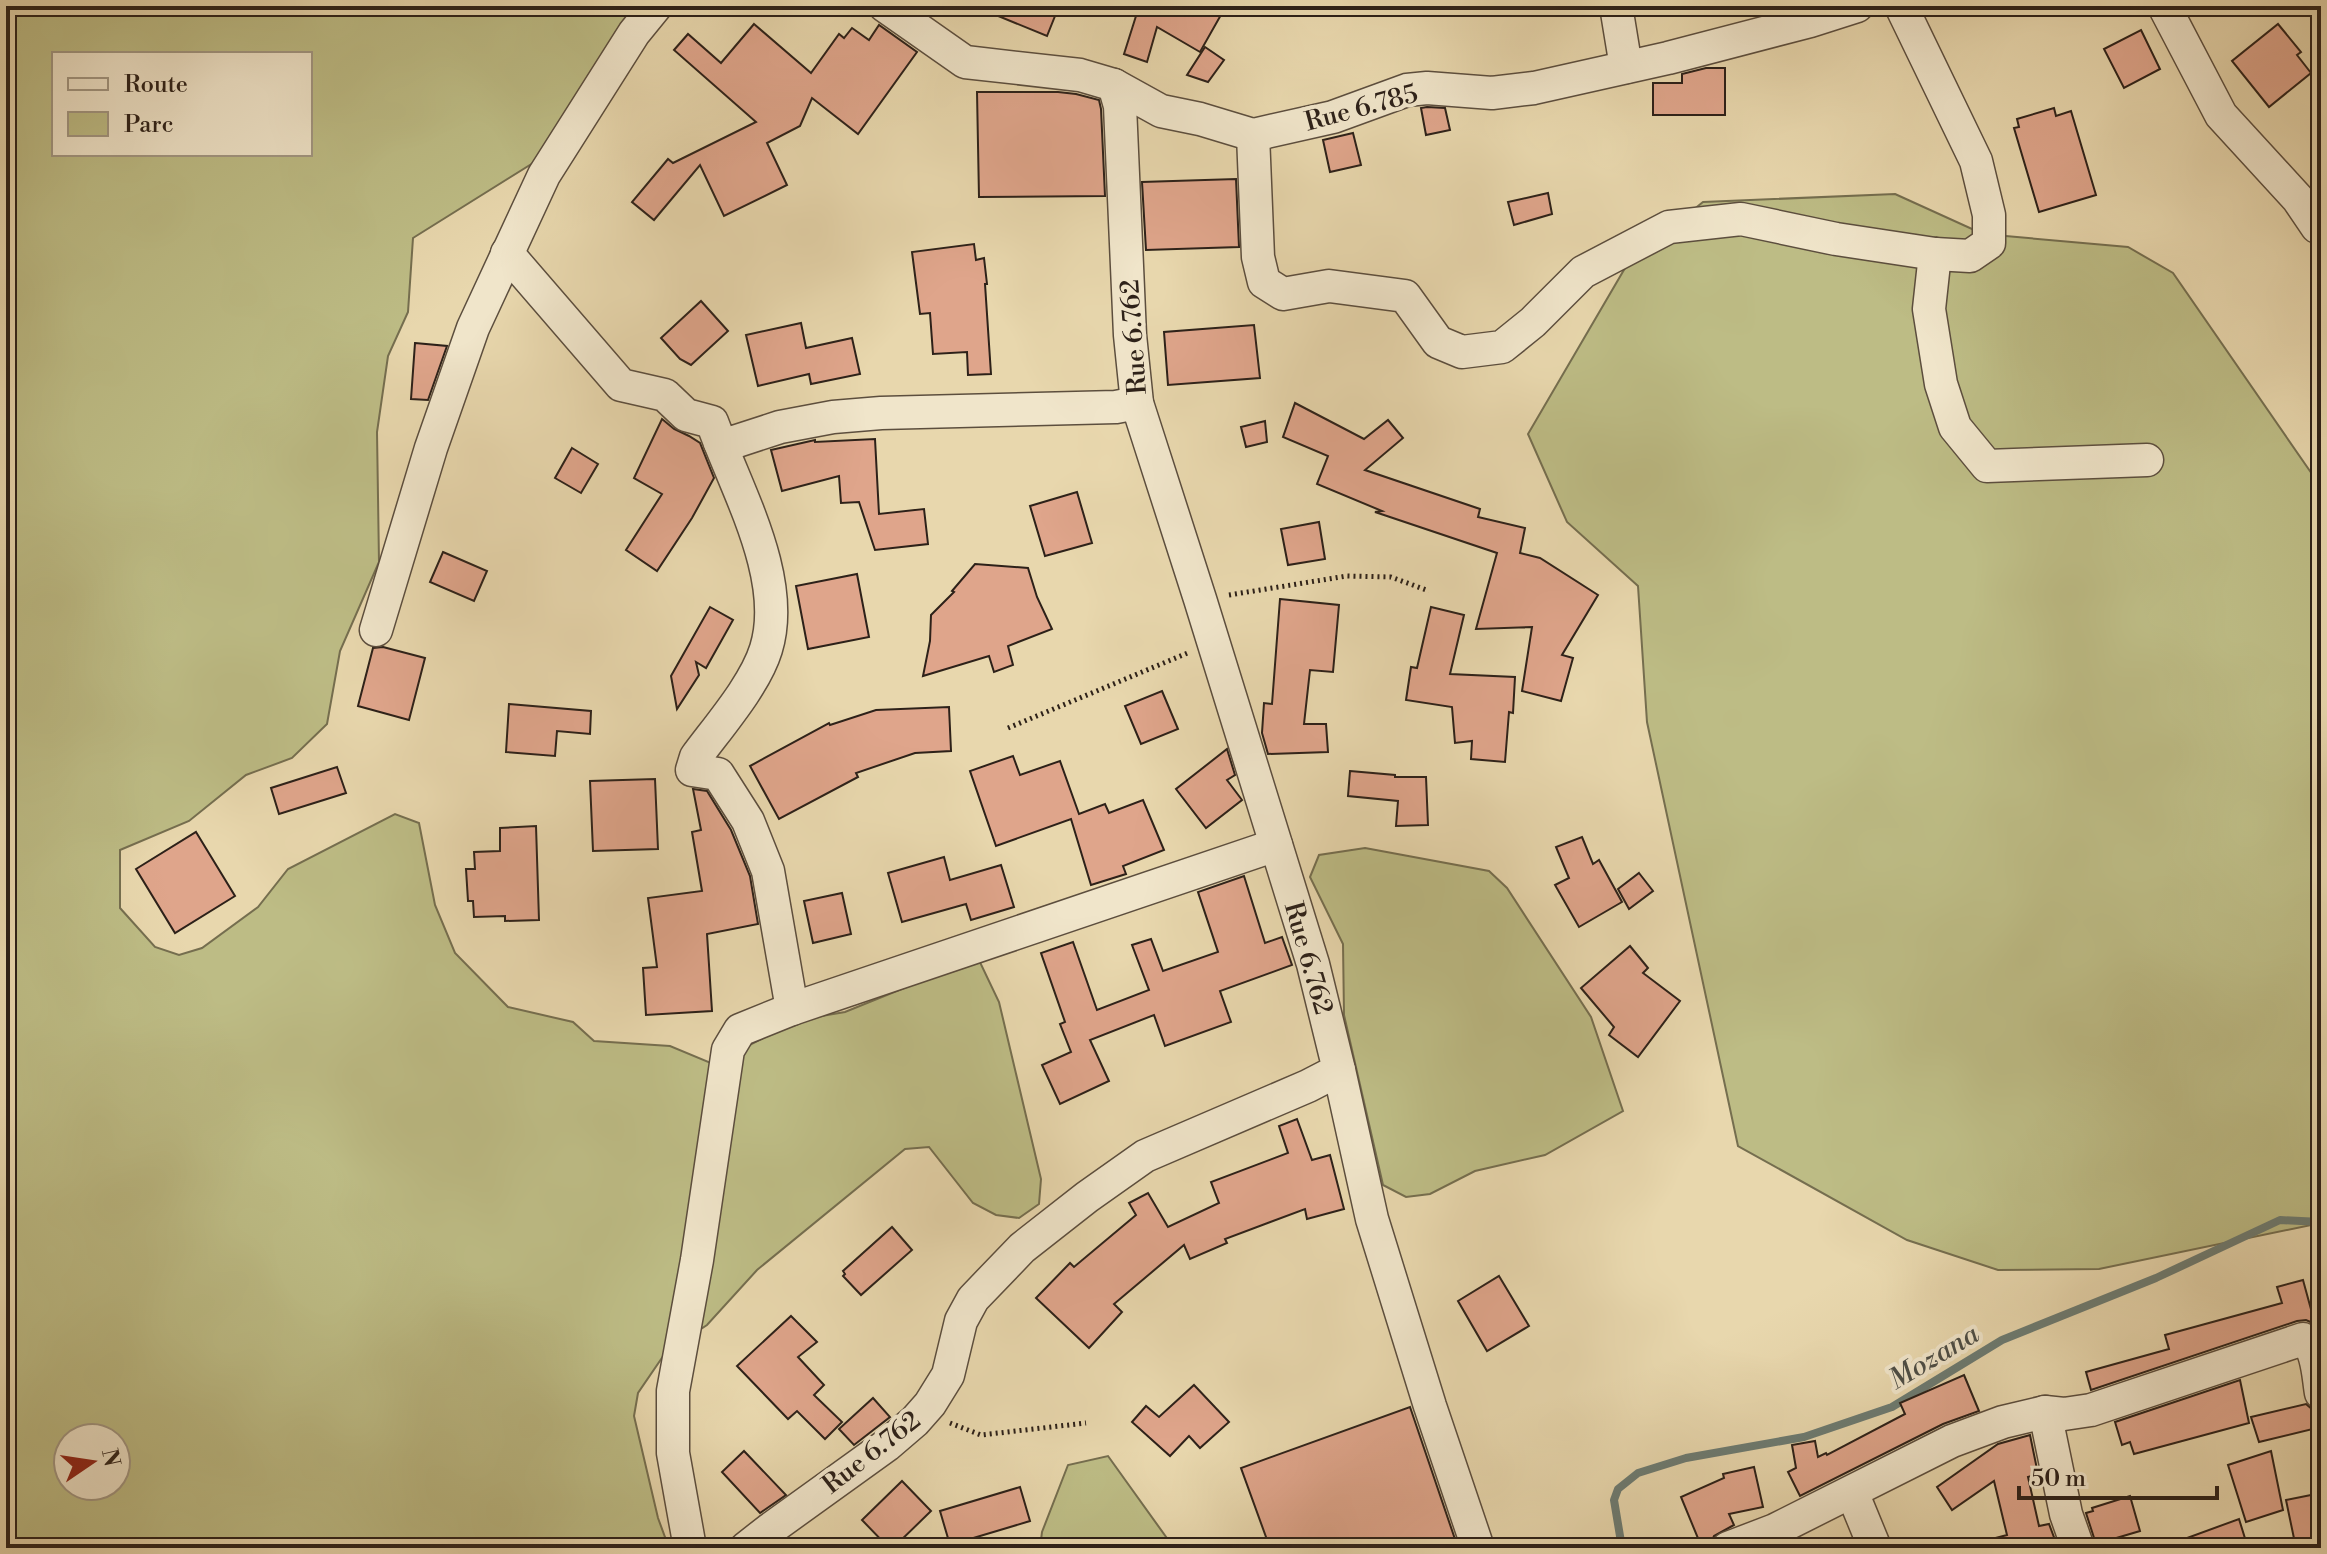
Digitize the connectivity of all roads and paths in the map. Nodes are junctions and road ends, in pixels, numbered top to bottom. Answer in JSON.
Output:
{"nodes":[{"id":1,"x":656,"y":6,"type":"edge"},
{"id":2,"x":885,"y":6,"type":"edge"},
{"id":3,"x":1616,"y":6,"type":"edge"},
{"id":4,"x":1857,"y":6,"type":"edge"},
{"id":5,"x":1901,"y":6,"type":"edge"},
{"id":6,"x":2164,"y":6,"type":"edge"},
{"id":7,"x":1626,"y":67,"type":"junction"},
{"id":8,"x":1114,"y":85,"type":"junction"},
{"id":9,"x":1253,"y":135,"type":"junction"},
{"id":10,"x":2317,"y":227,"type":"dead end"},
{"id":11,"x":507,"y":253,"type":"junction"},
{"id":12,"x":1935,"y":254,"type":"junction"},
{"id":13,"x":1137,"y":403,"type":"junction"},
{"id":14,"x":720,"y":443,"type":"junction"},
{"id":15,"x":2147,"y":460,"type":"dead end"},
{"id":16,"x":1429,"y":591,"type":"dead end"},
{"id":17,"x":1200,"y":599,"type":"junction"},
{"id":18,"x":376,"y":630,"type":"dead end"},
{"id":19,"x":1213,"y":643,"type":"junction"},
{"id":20,"x":1008,"y":728,"type":"dead end"},
{"id":21,"x":1276,"y":845,"type":"junction"},
{"id":22,"x":792,"y":1009,"type":"junction"},
{"id":23,"x":1339,"y":1070,"type":"junction"},
{"id":24,"x":2321,"y":1393,"type":"edge"},
{"id":25,"x":930,"y":1404,"type":"junction"},
{"id":26,"x":2045,"y":1412,"type":"junction"},
{"id":27,"x":1086,"y":1423,"type":"dead end"},
{"id":28,"x":1852,"y":1492,"type":"junction"},
{"id":29,"x":690,"y":1548,"type":"edge"},
{"id":30,"x":746,"y":1548,"type":"edge"},
{"id":31,"x":1478,"y":1548,"type":"edge"},
{"id":32,"x":1728,"y":1548,"type":"edge"},
{"id":33,"x":1875,"y":1548,"type":"edge"},
{"id":34,"x":2078,"y":1548,"type":"edge"}],
"edges":[{"from":1,"to":11,"type":"street"},
{"from":2,"to":8,"type":"street","name":"Rue 6.785"},
{"from":3,"to":7,"type":"street"},
{"from":4,"to":7,"type":"street","name":"Rue 6.785"},
{"from":5,"to":12,"type":"street"},
{"from":6,"to":10,"type":"street"},
{"from":7,"to":9,"type":"street","name":"Rue 6.785"},
{"from":8,"to":9,"type":"street","name":"Rue 6.785"},
{"from":8,"to":13,"type":"street","name":"Rue 6.762"},
{"from":9,"to":12,"type":"street"},
{"from":11,"to":14,"type":"street"},
{"from":11,"to":18,"type":"street"},
{"from":12,"to":15,"type":"street"},
{"from":13,"to":14,"type":"street"},
{"from":13,"to":17,"type":"street","name":"Rue 6.762"},
{"from":14,"to":22,"type":"street"},
{"from":16,"to":17,"type":"path"},
{"from":17,"to":19,"type":"street","name":"Rue 6.762"},
{"from":19,"to":20,"type":"path"},
{"from":19,"to":21,"type":"street","name":"Rue 6.762"},
{"from":21,"to":22,"type":"street"},
{"from":21,"to":23,"type":"street","name":"Rue 6.762"},
{"from":22,"to":29,"type":"street"},
{"from":23,"to":25,"type":"street","name":"Rue 6.762"},
{"from":23,"to":31,"type":"street"},
{"from":24,"to":26,"type":"street"},
{"from":25,"to":27,"type":"path"},
{"from":25,"to":30,"type":"street","name":"Rue 6.762"},
{"from":26,"to":28,"type":"street"},
{"from":26,"to":34,"type":"street"},
{"from":28,"to":32,"type":"street"},
{"from":28,"to":33,"type":"street"}]}
